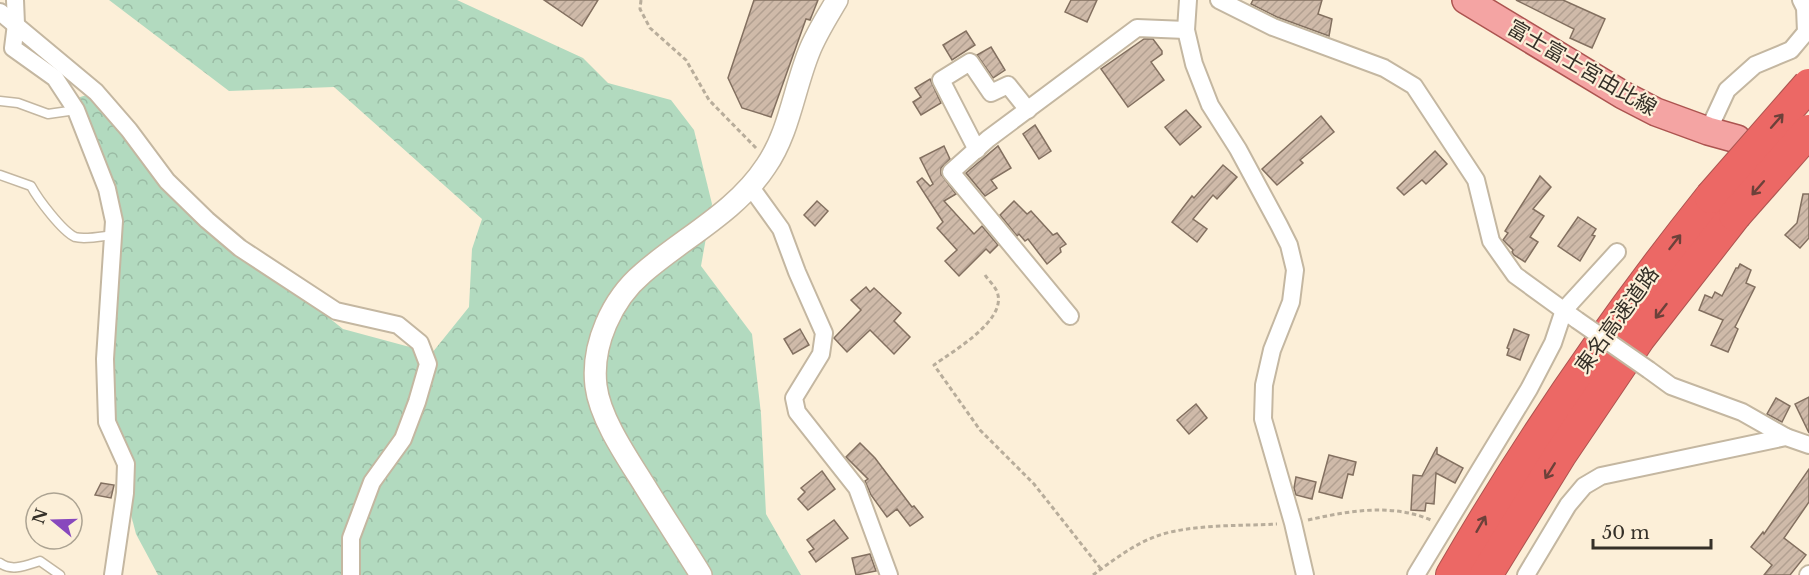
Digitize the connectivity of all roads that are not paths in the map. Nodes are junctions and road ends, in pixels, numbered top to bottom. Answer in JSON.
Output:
{"nodes":[{"id":1,"x":15,"y":0,"type":"edge"},
{"id":2,"x":837,"y":0,"type":"edge"},
{"id":3,"x":1188,"y":0,"type":"edge"},
{"id":4,"x":1219,"y":0,"type":"edge"},
{"id":5,"x":1466,"y":0,"type":"edge"},
{"id":6,"x":1801,"y":0,"type":"edge"},
{"id":7,"x":0,"y":12,"type":"edge"},
{"id":8,"x":16,"y":24,"type":"junction"},
{"id":9,"x":1186,"y":30,"type":"junction"},
{"id":10,"x":1809,"y":85,"type":"edge"},
{"id":11,"x":0,"y":101,"type":"edge"},
{"id":12,"x":76,"y":110,"type":"junction"},
{"id":13,"x":1028,"y":110,"type":"junction"},
{"id":14,"x":1708,"y":131,"type":"junction"},
{"id":15,"x":1809,"y":131,"type":"edge"},
{"id":16,"x":1737,"y":139,"type":"dead end"},
{"id":17,"x":977,"y":150,"type":"junction"},
{"id":18,"x":0,"y":175,"type":"edge"},
{"id":19,"x":750,"y":186,"type":"junction"},
{"id":20,"x":1723,"y":206,"type":"junction"},
{"id":21,"x":113,"y":235,"type":"junction"},
{"id":22,"x":1617,"y":252,"type":"dead end"},
{"id":23,"x":1570,"y":315,"type":"junction"},
{"id":24,"x":1070,"y":316,"type":"dead end"},
{"id":25,"x":1786,"y":437,"type":"junction"},
{"id":26,"x":1809,"y":445,"type":"edge"},
{"id":27,"x":0,"y":563,"type":"edge"},
{"id":28,"x":60,"y":575,"type":"edge"},
{"id":29,"x":113,"y":575,"type":"edge"},
{"id":30,"x":351,"y":575,"type":"edge"},
{"id":31,"x":701,"y":575,"type":"edge"},
{"id":32,"x":889,"y":575,"type":"edge"},
{"id":33,"x":1305,"y":575,"type":"edge"},
{"id":34,"x":1416,"y":575,"type":"edge"},
{"id":35,"x":1452,"y":575,"type":"edge"},
{"id":36,"x":1486,"y":575,"type":"edge"},
{"id":37,"x":1526,"y":575,"type":"edge"}],
"edges":[{"from":1,"to":8,"type":"street"},
{"from":2,"to":19,"type":"street"},
{"from":3,"to":9,"type":"street"},
{"from":4,"to":23,"type":"street"},
{"from":5,"to":14,"type":"main road","name":"富士富士宮由比線"},
{"from":6,"to":14,"type":"street"},
{"from":7,"to":8,"type":"street"},
{"from":8,"to":12,"type":"street"},
{"from":8,"to":30,"type":"street"},
{"from":9,"to":13,"type":"street"},
{"from":9,"to":33,"type":"street"},
{"from":20,"to":10,"type":"highway","name":"東名高速道路","one_way":true,"bridge":true},
{"from":11,"to":12,"type":"lane"},
{"from":12,"to":21,"type":"street"},
{"from":13,"to":17,"type":"street"},
{"from":13,"to":17,"type":"street"},
{"from":14,"to":16,"type":"main road","name":"富士富士宮由比線"},
{"from":15,"to":20,"type":"highway","name":"東名高速道路","one_way":true,"bridge":true},
{"from":17,"to":24,"type":"street"},
{"from":18,"to":21,"type":"lane"},
{"from":19,"to":31,"type":"street"},
{"from":19,"to":32,"type":"street"},
{"from":35,"to":20,"type":"highway","name":"東名高速道路","one_way":true},
{"from":20,"to":36,"type":"highway","name":"東名高速道路","one_way":true},
{"from":21,"to":29,"type":"street"},
{"from":22,"to":23,"type":"street"},
{"from":23,"to":25,"type":"street","bridge":true},
{"from":23,"to":34,"type":"street"},
{"from":25,"to":26,"type":"street"},
{"from":25,"to":37,"type":"street"},
{"from":27,"to":28,"type":"lane"}]}
